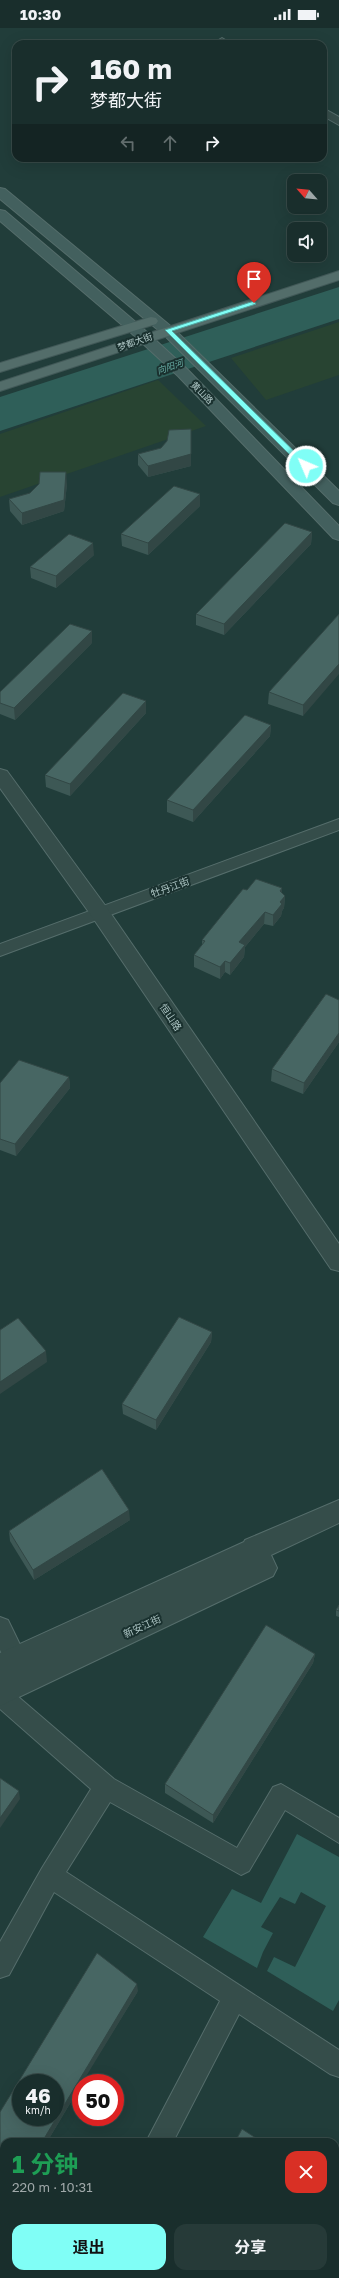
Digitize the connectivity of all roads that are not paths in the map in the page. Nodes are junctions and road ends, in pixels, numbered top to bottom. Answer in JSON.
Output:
{"nodes":[{"id":1,"x":327,"y":113,"type":"edge"},
{"id":2,"x":339,"y":122,"type":"edge"},
{"id":3,"x":0,"y":192,"type":"edge"},
{"id":4,"x":0,"y":214,"type":"edge"},
{"id":5,"x":339,"y":260,"type":"edge"},
{"id":6,"x":317,"y":268,"type":"dead end"},
{"id":7,"x":339,"y":275,"type":"edge"},
{"id":8,"x":170,"y":315,"type":"dead end"},
{"id":9,"x":155,"y":320,"type":"junction"},
{"id":10,"x":134,"y":327,"type":"junction"},
{"id":11,"x":168,"y":330,"type":"junction"},
{"id":12,"x":145,"y":339,"type":"junction"},
{"id":13,"x":0,"y":368,"type":"edge"},
{"id":14,"x":0,"y":387,"type":"edge"},
{"id":15,"x":339,"y":500,"type":"edge"},
{"id":16,"x":339,"y":535,"type":"edge"},
{"id":17,"x":0,"y":775,"type":"edge"},
{"id":18,"x":339,"y":824,"type":"edge"},
{"id":19,"x":100,"y":913,"type":"junction"},
{"id":20,"x":0,"y":950,"type":"edge"},
{"id":21,"x":339,"y":1262,"type":"edge"},
{"id":22,"x":339,"y":1511,"type":"edge"},
{"id":23,"x":254,"y":1548,"type":"junction"},
{"id":24,"x":0,"y":1627,"type":"edge"},
{"id":25,"x":8,"y":1663,"type":"edge"},
{"id":26,"x":0,"y":1694,"type":"edge"},
{"id":27,"x":106,"y":1787,"type":"junction"},
{"id":28,"x":339,"y":1831,"type":"edge"},
{"id":29,"x":50,"y":1876,"type":"junction"},
{"id":30,"x":0,"y":1966,"type":"edge"},
{"id":31,"x":235,"y":1997,"type":"junction"},
{"id":32,"x":339,"y":2065,"type":"edge"},
{"id":33,"x":161,"y":2138,"type":"edge"}],
"edges":[{"from":1,"to":2,"type":"street"},
{"from":3,"to":9,"type":"main road"},
{"from":4,"to":10,"type":"main road","name":"黄山路"},
{"from":5,"to":6,"type":"main road"},
{"from":7,"to":11,"type":"main road","name":"梦都大街"},
{"from":8,"to":9,"type":"main road","name":"梦都大街"},
{"from":9,"to":10,"type":"main road","name":"梦都大街"},
{"from":9,"to":11,"type":"main road"},
{"from":10,"to":12,"type":"main road","name":"黄山路"},
{"from":10,"to":13,"type":"main road","name":"梦都大街"},
{"from":11,"to":12,"type":"main road","name":"梦都大街"},
{"from":11,"to":15,"type":"main road"},
{"from":12,"to":14,"type":"main road","name":"梦都大街"},
{"from":12,"to":16,"type":"main road","name":"黄山路"},
{"from":17,"to":19,"type":"street","name":"恒山路"},
{"from":18,"to":19,"type":"street","name":"牡丹江街"},
{"from":19,"to":20,"type":"street","name":"牡丹江街"},
{"from":19,"to":21,"type":"street","name":"恒山路"},
{"from":22,"to":23,"type":"street"},
{"from":23,"to":25,"type":"street"},
{"from":23,"to":26,"type":"street","name":"新安江街"},
{"from":24,"to":25,"type":"street"},
{"from":26,"to":27,"type":"street"},
{"from":27,"to":28,"type":"street"},
{"from":27,"to":29,"type":"street"},
{"from":29,"to":30,"type":"street"},
{"from":29,"to":31,"type":"street"},
{"from":31,"to":32,"type":"street"},
{"from":31,"to":33,"type":"street"}]}
